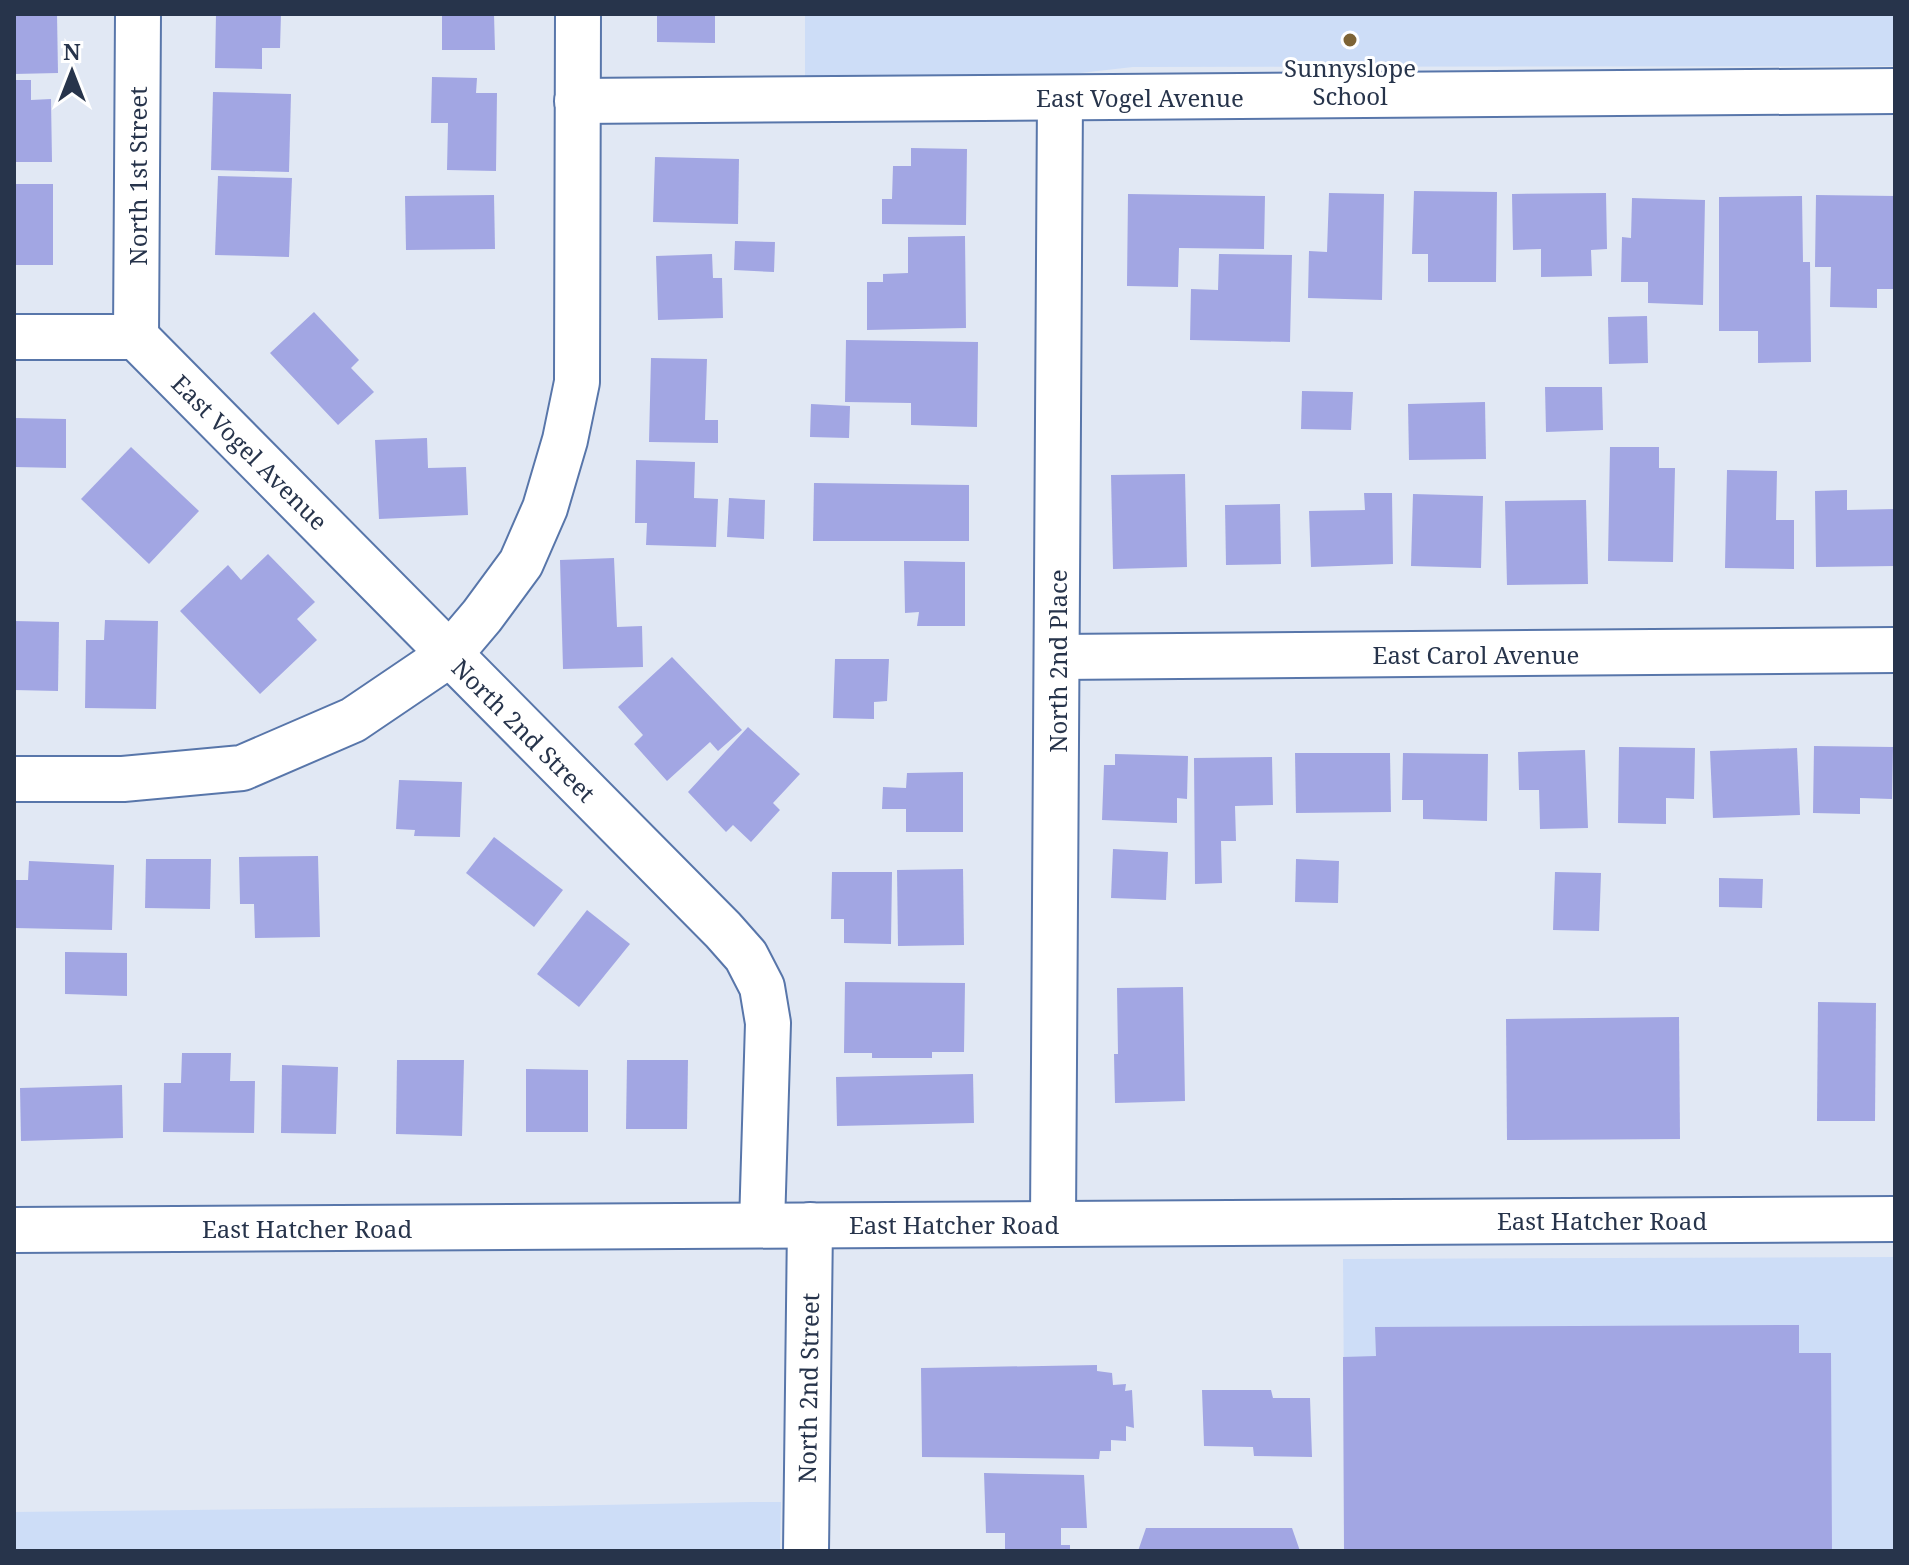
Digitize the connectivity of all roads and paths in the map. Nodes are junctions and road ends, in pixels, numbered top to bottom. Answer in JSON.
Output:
{"nodes":[{"id":1,"x":138,"y":14,"type":"edge"},
{"id":2,"x":578,"y":14,"type":"edge"},
{"id":3,"x":1895,"y":91,"type":"edge"},
{"id":4,"x":1060,"y":98,"type":"junction"},
{"id":5,"x":577,"y":101,"type":"junction"},
{"id":6,"x":14,"y":337,"type":"edge"},
{"id":7,"x":136,"y":337,"type":"junction"},
{"id":8,"x":1895,"y":650,"type":"edge"},
{"id":9,"x":449,"y":655,"type":"junction"},
{"id":10,"x":1057,"y":657,"type":"junction"},
{"id":11,"x":14,"y":779,"type":"edge"},
{"id":12,"x":1895,"y":1219,"type":"edge"},
{"id":13,"x":1053,"y":1223,"type":"junction"},
{"id":14,"x":762,"y":1225,"type":"junction"},
{"id":15,"x":810,"y":1225,"type":"junction"},
{"id":16,"x":14,"y":1230,"type":"edge"},
{"id":17,"x":806,"y":1551,"type":"edge"}],
"edges":[{"from":1,"to":7,"type":"street","name":"North 1st Street"},
{"from":2,"to":5,"type":"street","name":"North 2nd Street"},
{"from":3,"to":4,"type":"street","name":"East Vogel Avenue"},
{"from":4,"to":5,"type":"street","name":"East Vogel Avenue"},
{"from":4,"to":10,"type":"street","name":"North 2nd Place"},
{"from":5,"to":9,"type":"street","name":"North 2nd Street"},
{"from":6,"to":7,"type":"street"},
{"from":7,"to":9,"type":"street","name":"East Vogel Avenue"},
{"from":8,"to":10,"type":"street","name":"East Carol Avenue"},
{"from":9,"to":11,"type":"street"},
{"from":9,"to":14,"type":"street","name":"North 2nd Street"},
{"from":10,"to":13,"type":"street","name":"North 2nd Place"},
{"from":12,"to":13,"type":"street","name":"East Hatcher Road"},
{"from":13,"to":15,"type":"street","name":"East Hatcher Road"},
{"from":14,"to":15,"type":"street","name":"East Hatcher Road"},
{"from":14,"to":16,"type":"street","name":"East Hatcher Road"},
{"from":15,"to":17,"type":"street","name":"North 2nd Street"}]}
